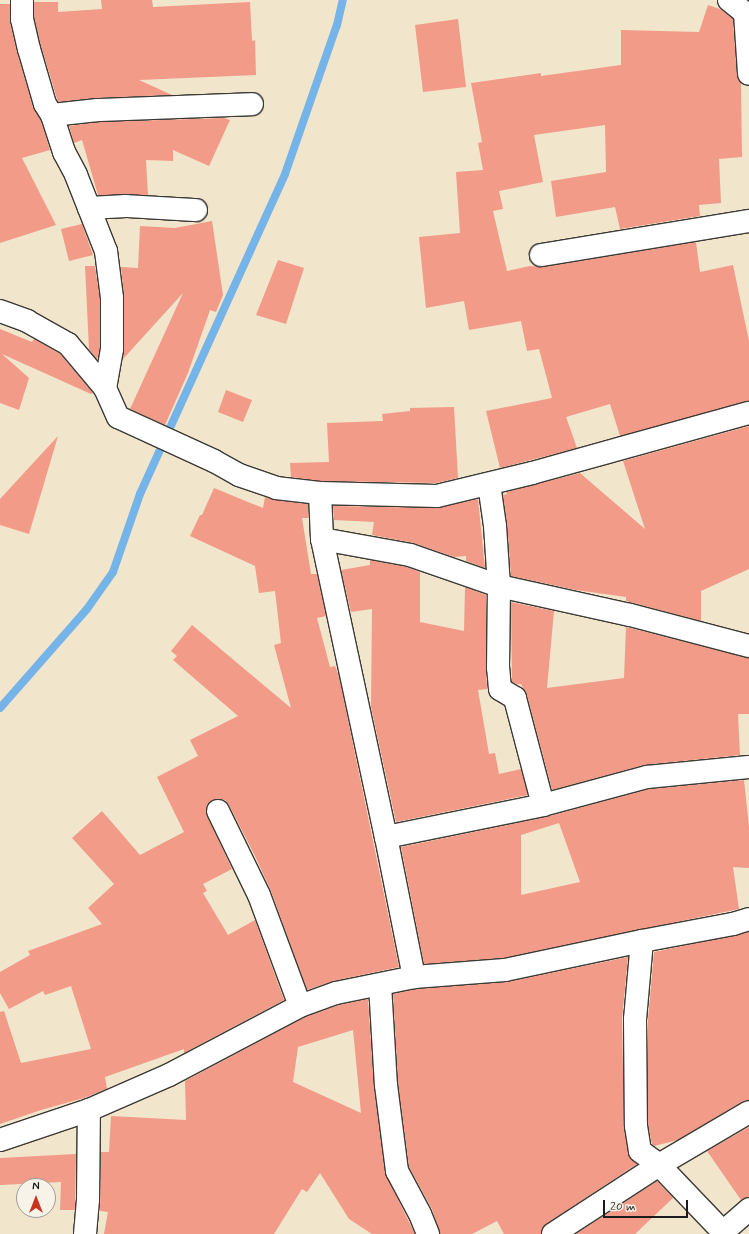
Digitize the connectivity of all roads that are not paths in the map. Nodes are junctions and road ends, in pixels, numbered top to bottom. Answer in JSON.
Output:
{"nodes":[{"id":1,"x":22,"y":0,"type":"edge"},
{"id":2,"x":741,"y":9,"type":"edge"},
{"id":3,"x":749,"y":74,"type":"edge"},
{"id":4,"x":252,"y":104,"type":"dead end"},
{"id":5,"x":52,"y":114,"type":"junction"},
{"id":6,"x":88,"y":208,"type":"junction"},
{"id":7,"x":196,"y":210,"type":"dead end"},
{"id":8,"x":749,"y":221,"type":"edge"},
{"id":9,"x":541,"y":255,"type":"dead end"},
{"id":10,"x":0,"y":311,"type":"edge"},
{"id":11,"x":105,"y":388,"type":"junction"},
{"id":12,"x":749,"y":413,"type":"edge"},
{"id":13,"x":488,"y":484,"type":"junction"},
{"id":14,"x":320,"y":493,"type":"junction"},
{"id":15,"x":322,"y":539,"type":"junction"},
{"id":16,"x":499,"y":586,"type":"junction"},
{"id":17,"x":749,"y":646,"type":"edge"},
{"id":18,"x":749,"y":767,"type":"edge"},
{"id":19,"x":543,"y":805,"type":"junction"},
{"id":20,"x":218,"y":811,"type":"dead end"},
{"id":21,"x":386,"y":837,"type":"junction"},
{"id":22,"x":749,"y":919,"type":"edge"},
{"id":23,"x":642,"y":941,"type":"junction"},
{"id":24,"x":414,"y":977,"type":"junction"},
{"id":25,"x":380,"y":985,"type":"junction"},
{"id":26,"x":300,"y":1006,"type":"junction"},
{"id":27,"x":89,"y":1110,"type":"junction"},
{"id":28,"x":749,"y":1112,"type":"edge"},
{"id":29,"x":0,"y":1140,"type":"edge"},
{"id":30,"x":659,"y":1165,"type":"junction"},
{"id":31,"x":749,"y":1209,"type":"edge"},
{"id":32,"x":85,"y":1234,"type":"edge"},
{"id":33,"x":428,"y":1234,"type":"edge"},
{"id":34,"x":553,"y":1234,"type":"edge"}],
"edges":[{"from":1,"to":5,"type":"street"},
{"from":2,"to":3,"type":"street"},
{"from":4,"to":5,"type":"street"},
{"from":5,"to":6,"type":"street"},
{"from":6,"to":7,"type":"street"},
{"from":6,"to":11,"type":"street"},
{"from":8,"to":9,"type":"street"},
{"from":10,"to":11,"type":"street"},
{"from":11,"to":14,"type":"street"},
{"from":12,"to":13,"type":"street"},
{"from":13,"to":14,"type":"street"},
{"from":13,"to":16,"type":"street"},
{"from":14,"to":15,"type":"street"},
{"from":15,"to":16,"type":"street"},
{"from":15,"to":21,"type":"street"},
{"from":16,"to":17,"type":"street"},
{"from":16,"to":19,"type":"street"},
{"from":18,"to":19,"type":"street"},
{"from":19,"to":21,"type":"street"},
{"from":20,"to":26,"type":"street"},
{"from":21,"to":24,"type":"street"},
{"from":22,"to":23,"type":"street"},
{"from":23,"to":24,"type":"street"},
{"from":23,"to":30,"type":"street"},
{"from":24,"to":25,"type":"street"},
{"from":25,"to":26,"type":"street"},
{"from":25,"to":33,"type":"street"},
{"from":26,"to":27,"type":"street"},
{"from":27,"to":29,"type":"street"},
{"from":27,"to":32,"type":"street"},
{"from":28,"to":30,"type":"street"},
{"from":30,"to":31,"type":"street"},
{"from":30,"to":34,"type":"street"}]}
